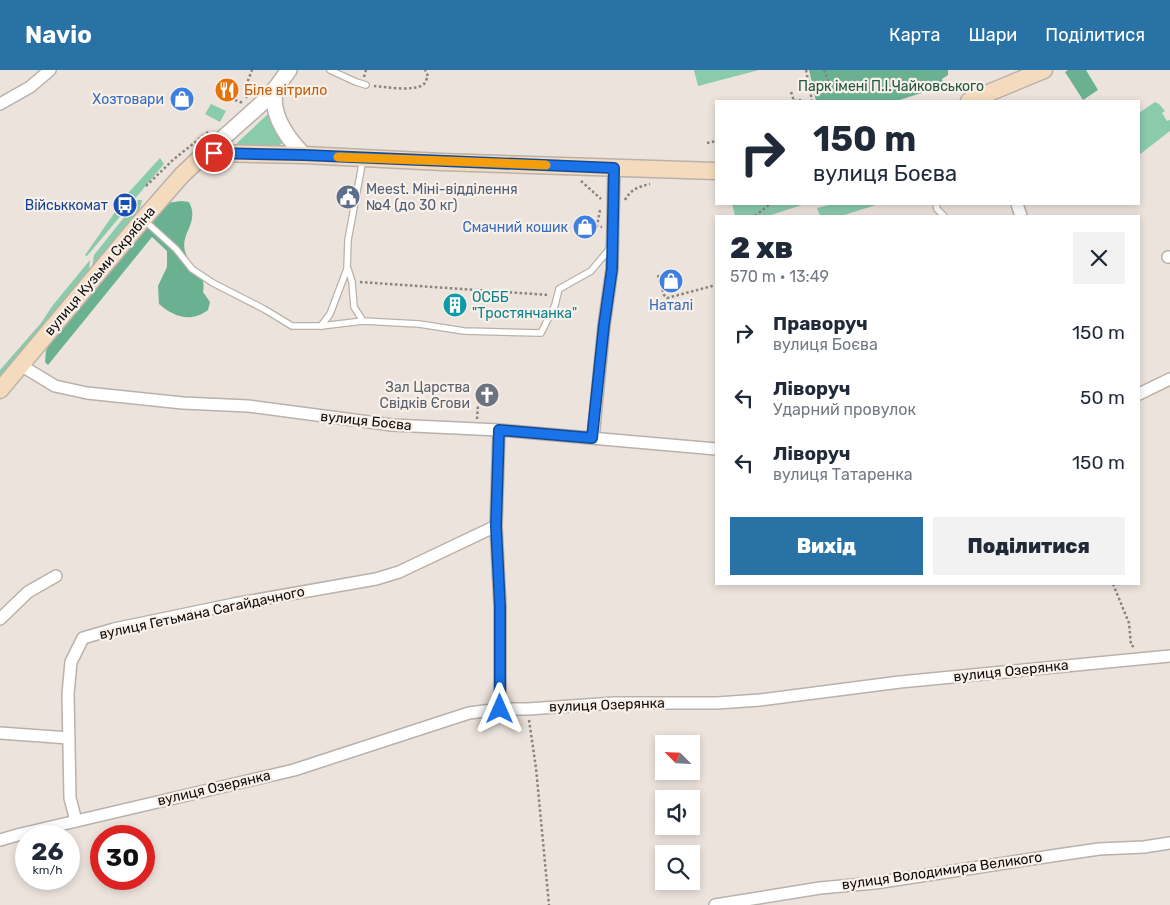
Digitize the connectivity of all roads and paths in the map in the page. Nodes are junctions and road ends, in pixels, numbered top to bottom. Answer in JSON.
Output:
{"nodes":[{"id":1,"x":50,"y":70,"type":"edge"},
{"id":2,"x":252,"y":70,"type":"edge"},
{"id":3,"x":289,"y":70,"type":"edge"},
{"id":4,"x":330,"y":70,"type":"edge"},
{"id":5,"x":424,"y":70,"type":"edge"},
{"id":6,"x":806,"y":70,"type":"edge"},
{"id":7,"x":824,"y":70,"type":"edge"},
{"id":8,"x":1044,"y":70,"type":"edge"},
{"id":9,"x":366,"y":84,"type":"joint"},
{"id":10,"x":810,"y":88,"type":"junction"},
{"id":11,"x":275,"y":90,"type":"junction"},
{"id":12,"x":791,"y":92,"type":"dead end"},
{"id":13,"x":235,"y":100,"type":"dead end"},
{"id":14,"x":794,"y":100,"type":"edge"},
{"id":15,"x":812,"y":100,"type":"edge"},
{"id":16,"x":977,"y":100,"type":"edge"},
{"id":17,"x":0,"y":104,"type":"edge"},
{"id":18,"x":244,"y":104,"type":"junction"},
{"id":19,"x":241,"y":110,"type":"dead end"},
{"id":20,"x":211,"y":130,"type":"dead end"},
{"id":21,"x":715,"y":141,"type":"edge"},
{"id":22,"x":707,"y":143,"type":"dead end"},
{"id":23,"x":304,"y":155,"type":"junction"},
{"id":24,"x":203,"y":156,"type":"junction"},
{"id":25,"x":363,"y":158,"type":"junction"},
{"id":26,"x":614,"y":168,"type":"junction"},
{"id":27,"x":715,"y":171,"type":"edge"},
{"id":28,"x":579,"y":178,"type":"dead end"},
{"id":29,"x":658,"y":184,"type":"dead end"},
{"id":30,"x":146,"y":186,"type":"dead end"},
{"id":31,"x":623,"y":205,"type":"dead end"},
{"id":32,"x":769,"y":205,"type":"edge"},
{"id":33,"x":936,"y":205,"type":"edge"},
{"id":34,"x":756,"y":215,"type":"edge"},
{"id":35,"x":943,"y":215,"type":"edge"},
{"id":36,"x":143,"y":219,"type":"junction"},
{"id":37,"x":613,"y":228,"type":"junction"},
{"id":38,"x":612,"y":245,"type":"junction"},
{"id":39,"x":348,"y":269,"type":"junction"},
{"id":40,"x":658,"y":275,"type":"dead end"},
{"id":41,"x":352,"y":282,"type":"junction"},
{"id":42,"x":715,"y":284,"type":"edge"},
{"id":43,"x":667,"y":285,"type":"dead end"},
{"id":44,"x":661,"y":287,"type":"junction"},
{"id":45,"x":693,"y":288,"type":"dead end"},
{"id":46,"x":559,"y":289,"type":"junction"},
{"id":47,"x":693,"y":292,"type":"junction"},
{"id":48,"x":363,"y":321,"type":"junction"},
{"id":49,"x":321,"y":326,"type":"junction"},
{"id":50,"x":22,"y":366,"type":"junction"},
{"id":51,"x":1170,"y":379,"type":"edge"},
{"id":52,"x":0,"y":390,"type":"edge"},
{"id":53,"x":1140,"y":394,"type":"edge"},
{"id":54,"x":499,"y":430,"type":"junction"},
{"id":55,"x":592,"y":438,"type":"junction"},
{"id":56,"x":715,"y":449,"type":"edge"},
{"id":57,"x":496,"y":526,"type":"junction"},
{"id":58,"x":56,"y":576,"type":"dead end"},
{"id":59,"x":1113,"y":585,"type":"edge"},
{"id":60,"x":0,"y":619,"type":"edge"},
{"id":61,"x":1137,"y":649,"type":"dead end"},
{"id":62,"x":1170,"y":656,"type":"edge"},
{"id":63,"x":500,"y":709,"type":"junction"},
{"id":64,"x":528,"y":709,"type":"junction"},
{"id":65,"x":0,"y":732,"type":"edge"},
{"id":66,"x":69,"y":738,"type":"junction"},
{"id":67,"x":76,"y":821,"type":"junction"},
{"id":68,"x":0,"y":840,"type":"edge"},
{"id":69,"x":1170,"y":843,"type":"edge"},
{"id":70,"x":549,"y":905,"type":"edge"},
{"id":71,"x":715,"y":905,"type":"edge"}],
"edges":[{"from":1,"to":17,"type":"street"},
{"from":2,"to":18,"type":"path"},
{"from":3,"to":11,"type":"street"},
{"from":4,"to":9,"type":"lane"},
{"from":5,"to":9,"type":"path"},
{"from":6,"to":10,"type":"path"},
{"from":7,"to":10,"type":"path"},
{"from":8,"to":16,"type":"main road"},
{"from":10,"to":15,"type":"path"},
{"from":11,"to":23,"type":"street"},
{"from":11,"to":24,"type":"street"},
{"from":12,"to":14,"type":"path"},
{"from":13,"to":18,"type":"path"},
{"from":18,"to":19,"type":"path"},
{"from":20,"to":30,"type":"path"},
{"from":21,"to":22,"type":"path"},
{"from":23,"to":24,"type":"main road"},
{"from":23,"to":25,"type":"main road"},
{"from":24,"to":36,"type":"main road","name":"вулиця Кузьми Скрябіна"},
{"from":25,"to":26,"type":"main road"},
{"from":25,"to":39,"type":"lane"},
{"from":26,"to":27,"type":"main road"},
{"from":26,"to":37,"type":"street"},
{"from":28,"to":37,"type":"path"},
{"from":29,"to":31,"type":"path"},
{"from":32,"to":34,"type":"path"},
{"from":33,"to":35,"type":"lane"},
{"from":36,"to":49,"type":"lane"},
{"from":36,"to":50,"type":"main road","name":"вулиця Кузьми Скрябіна"},
{"from":37,"to":38,"type":"street"},
{"from":38,"to":46,"type":"lane"},
{"from":38,"to":55,"type":"street"},
{"from":39,"to":41,"type":"lane"},
{"from":39,"to":49,"type":"lane"},
{"from":40,"to":44,"type":"path"},
{"from":41,"to":46,"type":"path"},
{"from":41,"to":48,"type":"lane"},
{"from":42,"to":47,"type":"path"},
{"from":43,"to":44,"type":"path"},
{"from":44,"to":47,"type":"path"},
{"from":45,"to":47,"type":"path"},
{"from":46,"to":48,"type":"lane"},
{"from":48,"to":49,"type":"lane"},
{"from":50,"to":52,"type":"main road","name":"вулиця Кузьми Скрябіна"},
{"from":50,"to":54,"type":"street","name":"вулиця Боєва"},
{"from":51,"to":53,"type":"street"},
{"from":54,"to":55,"type":"street","name":"вулиця Боєва"},
{"from":54,"to":57,"type":"street"},
{"from":55,"to":56,"type":"street","name":"вулиця Боєва"},
{"from":57,"to":63,"type":"street"},
{"from":57,"to":66,"type":"street","name":"вулиця Гетьмана Сагайдачного"},
{"from":58,"to":60,"type":"street"},
{"from":59,"to":61,"type":"path"},
{"from":62,"to":64,"type":"street","name":"вулиця Озерянка"},
{"from":63,"to":64,"type":"street","name":"вулиця Озерянка"},
{"from":63,"to":67,"type":"street","name":"вулиця Озерянка"},
{"from":64,"to":70,"type":"path"},
{"from":65,"to":66,"type":"street"},
{"from":66,"to":67,"type":"street","name":"вулиця Гетьмана Сагайдачного"},
{"from":67,"to":68,"type":"street","name":"вулиця Озерянка"},
{"from":69,"to":71,"type":"street","name":"вулиця Володимира Великого"}]}
